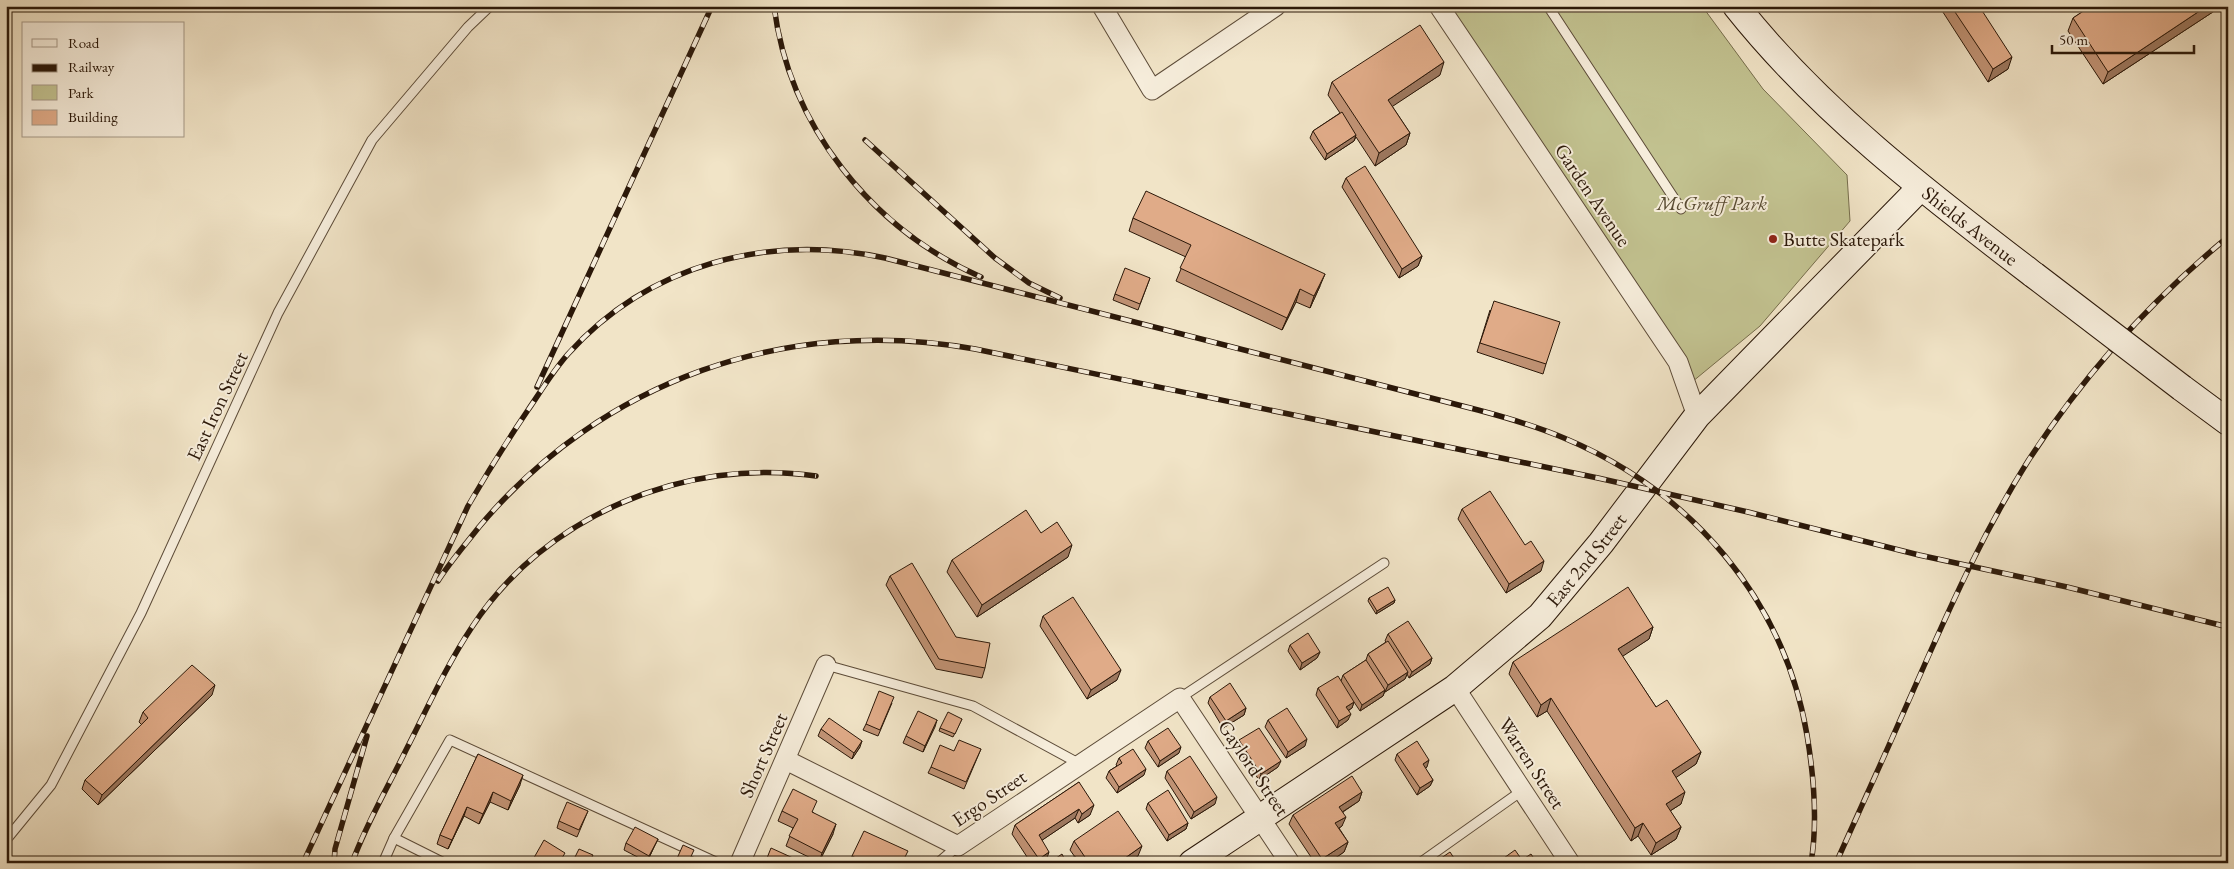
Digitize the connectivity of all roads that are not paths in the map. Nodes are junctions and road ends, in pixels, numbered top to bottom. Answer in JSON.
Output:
{"nodes":[{"id":1,"x":490,"y":6,"type":"edge"},
{"id":2,"x":1102,"y":6,"type":"edge"},
{"id":3,"x":1276,"y":6,"type":"edge"},
{"id":4,"x":1439,"y":6,"type":"edge"},
{"id":5,"x":1548,"y":6,"type":"edge"},
{"id":6,"x":1736,"y":6,"type":"edge"},
{"id":7,"x":1920,"y":188,"type":"junction"},
{"id":8,"x":1681,"y":209,"type":"dead end"},
{"id":9,"x":1696,"y":416,"type":"junction"},
{"id":10,"x":2228,"y":422,"type":"edge"},
{"id":11,"x":1384,"y":563,"type":"dead end"},
{"id":12,"x":826,"y":665,"type":"joint"},
{"id":13,"x":1455,"y":688,"type":"junction"},
{"id":14,"x":1180,"y":698,"type":"junction"},
{"id":15,"x":786,"y":760,"type":"junction"},
{"id":16,"x":1080,"y":764,"type":"junction"},
{"id":17,"x":1523,"y":790,"type":"junction"},
{"id":18,"x":1260,"y":818,"type":"junction"},
{"id":19,"x":394,"y":838,"type":"junction"},
{"id":20,"x":6,"y":840,"type":"edge"},
{"id":21,"x":958,"y":846,"type":"junction"},
{"id":22,"x":383,"y":863,"type":"edge"},
{"id":23,"x":444,"y":863,"type":"edge"},
{"id":24,"x":718,"y":863,"type":"edge"},
{"id":25,"x":740,"y":863,"type":"edge"},
{"id":26,"x":938,"y":863,"type":"edge"},
{"id":27,"x":1192,"y":863,"type":"edge"},
{"id":28,"x":1290,"y":863,"type":"edge"},
{"id":29,"x":1420,"y":863,"type":"edge"},
{"id":30,"x":1570,"y":863,"type":"edge"}],
"edges":[{"from":1,"to":20,"type":"lane","name":"East Iron Street"},
{"from":2,"to":3,"type":"street"},
{"from":4,"to":9,"type":"street","name":"Garden Avenue"},
{"from":5,"to":8,"type":"lane"},
{"from":6,"to":7,"type":"street","name":"Shields Avenue"},
{"from":7,"to":9,"type":"street","name":"East 2nd Street"},
{"from":7,"to":10,"type":"street","name":"Shields Avenue","bridge":true},
{"from":9,"to":13,"type":"street","name":"East 2nd Street"},
{"from":11,"to":14,"type":"lane"},
{"from":12,"to":15,"type":"street","name":"Short Street"},
{"from":12,"to":16,"type":"lane"},
{"from":13,"to":17,"type":"street","name":"Warren Street"},
{"from":13,"to":18,"type":"street","name":"East 2nd Street"},
{"from":14,"to":16,"type":"street","name":"Ergo Street"},
{"from":14,"to":18,"type":"street","name":"Gaylord Street"},
{"from":15,"to":21,"type":"street","name":"Ergo Street"},
{"from":15,"to":25,"type":"street","name":"Short Street"},
{"from":16,"to":21,"type":"street","name":"Ergo Street"},
{"from":17,"to":29,"type":"lane"},
{"from":17,"to":30,"type":"street","name":"Warren Street"},
{"from":18,"to":27,"type":"street","name":"East 2nd Street"},
{"from":18,"to":28,"type":"street","name":"Gaylord Street"},
{"from":19,"to":22,"type":"lane"},
{"from":19,"to":23,"type":"lane"},
{"from":19,"to":24,"type":"lane"},
{"from":21,"to":26,"type":"lane"}]}
